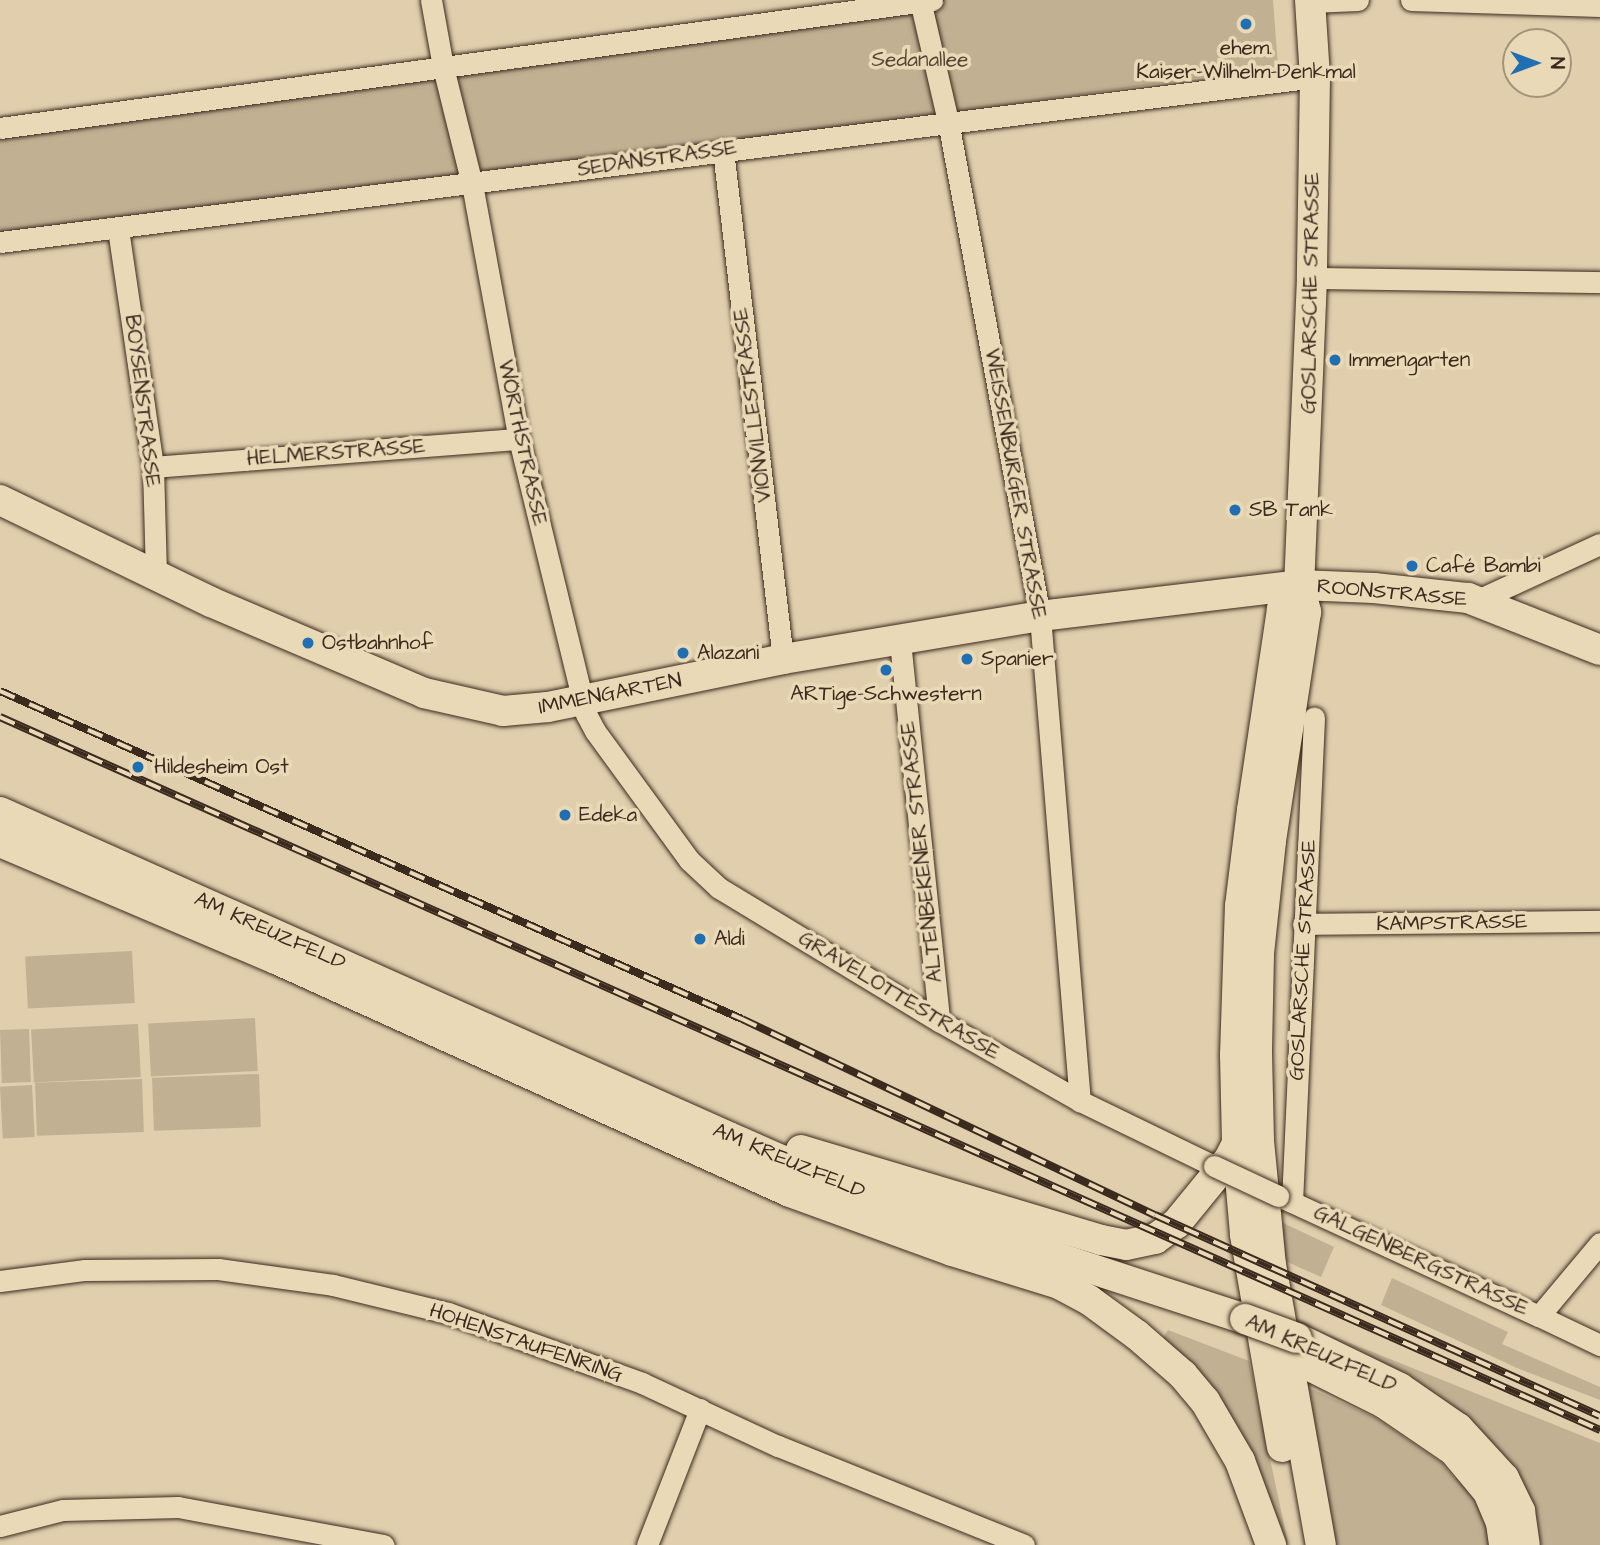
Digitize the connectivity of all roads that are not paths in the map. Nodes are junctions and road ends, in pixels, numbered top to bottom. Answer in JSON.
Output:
{"nodes":[{"id":1,"x":432,"y":0,"type":"edge"},
{"id":2,"x":925,"y":0,"type":"edge"},
{"id":3,"x":1358,"y":0,"type":"edge"},
{"id":4,"x":1411,"y":0,"type":"edge"},
{"id":5,"x":1310,"y":1,"type":"edge"},
{"id":6,"x":1600,"y":6,"type":"edge"},
{"id":7,"x":443,"y":67,"type":"junction"},
{"id":8,"x":1315,"y":77,"type":"junction"},
{"id":9,"x":948,"y":121,"type":"junction"},
{"id":10,"x":0,"y":128,"type":"edge"},
{"id":11,"x":723,"y":150,"type":"junction"},
{"id":12,"x":472,"y":184,"type":"junction"},
{"id":13,"x":118,"y":229,"type":"junction"},
{"id":14,"x":0,"y":242,"type":"edge"},
{"id":15,"x":1312,"y":278,"type":"junction"},
{"id":16,"x":1600,"y":282,"type":"edge"},
{"id":17,"x":519,"y":439,"type":"junction"},
{"id":18,"x":153,"y":467,"type":"junction"},
{"id":19,"x":0,"y":500,"type":"edge"},
{"id":20,"x":1600,"y":544,"type":"edge"},
{"id":21,"x":156,"y":575,"type":"junction"},
{"id":22,"x":1299,"y":585,"type":"junction"},
{"id":23,"x":1478,"y":600,"type":"junction"},
{"id":24,"x":1040,"y":616,"type":"junction"},
{"id":25,"x":900,"y":641,"type":"junction"},
{"id":26,"x":1600,"y":650,"type":"edge"},
{"id":27,"x":783,"y":659,"type":"junction"},
{"id":28,"x":582,"y":701,"type":"junction"},
{"id":29,"x":1314,"y":717,"type":"dead end"},
{"id":30,"x":0,"y":811,"type":"edge"},
{"id":31,"x":0,"y":842,"type":"edge"},
{"id":32,"x":1600,"y":921,"type":"edge"},
{"id":33,"x":1303,"y":924,"type":"junction"},
{"id":34,"x":939,"y":1021,"type":"junction"},
{"id":35,"x":1080,"y":1101,"type":"junction"},
{"id":36,"x":727,"y":1135,"type":"junction"},
{"id":37,"x":1237,"y":1143,"type":"junction"},
{"id":38,"x":1285,"y":1199,"type":"junction"},
{"id":39,"x":1600,"y":1242,"type":"edge"},
{"id":40,"x":0,"y":1281,"type":"edge"},
{"id":41,"x":1059,"y":1284,"type":"junction"},
{"id":42,"x":1539,"y":1316,"type":"junction"},
{"id":43,"x":1247,"y":1331,"type":"junction"},
{"id":44,"x":1600,"y":1345,"type":"edge"},
{"id":45,"x":1289,"y":1363,"type":"junction"},
{"id":46,"x":699,"y":1409,"type":"junction"},
{"id":47,"x":1313,"y":1507,"type":"junction"},
{"id":48,"x":0,"y":1526,"type":"edge"},
{"id":49,"x":1270,"y":1544,"type":"edge"},
{"id":50,"x":384,"y":1545,"type":"edge"},
{"id":51,"x":647,"y":1545,"type":"edge"},
{"id":52,"x":1024,"y":1545,"type":"edge"},
{"id":53,"x":1302,"y":1545,"type":"edge"},
{"id":54,"x":1321,"y":1545,"type":"edge"},
{"id":55,"x":1326,"y":1545,"type":"edge"},
{"id":56,"x":1504,"y":1545,"type":"edge"},
{"id":57,"x":1525,"y":1545,"type":"edge"}],
"edges":[{"from":1,"to":7,"type":"street","name":"WÖRTHSTRASSE"},
{"from":2,"to":7,"type":"street"},
{"from":2,"to":9,"type":"street","name":"WEISSENBURGER STRASSE"},
{"from":3,"to":5,"type":"street"},
{"from":4,"to":6,"type":"street"},
{"from":5,"to":8,"type":"main road","name":"GOSLARSCHE STRASSE"},
{"from":7,"to":10,"type":"street"},
{"from":7,"to":12,"type":"street","name":"WÖRTHSTRASSE"},
{"from":8,"to":9,"type":"street","name":"SEDANSTRASSE"},
{"from":8,"to":15,"type":"main road","name":"GOSLARSCHE STRASSE"},
{"from":9,"to":11,"type":"street","name":"SEDANSTRASSE"},
{"from":9,"to":24,"type":"street","name":"WEISSENBURGER STRASSE"},
{"from":11,"to":12,"type":"street","name":"SEDANSTRASSE"},
{"from":11,"to":27,"type":"street","name":"VIONVILLESTRASSE"},
{"from":12,"to":13,"type":"street","name":"SEDANSTRASSE"},
{"from":12,"to":17,"type":"street","name":"WÖRTHSTRASSE"},
{"from":13,"to":14,"type":"street","name":"SEDANSTRASSE"},
{"from":13,"to":18,"type":"street","name":"BOYSENSTRASSE"},
{"from":15,"to":16,"type":"street"},
{"from":15,"to":22,"type":"main road","name":"GOSLARSCHE STRASSE"},
{"from":17,"to":18,"type":"street","name":"HELMERSTRASSE"},
{"from":17,"to":28,"type":"street","name":"WÖRTHSTRASSE"},
{"from":18,"to":21,"type":"street","name":"BOYSENSTRASSE"},
{"from":19,"to":21,"type":"main road","name":"IMMENGARTEN"},
{"from":20,"to":23,"type":"street"},
{"from":21,"to":28,"type":"main road","name":"IMMENGARTEN"},
{"from":22,"to":23,"type":"main road","name":"ROONSTRASSE"},
{"from":22,"to":24,"type":"main road","name":"IMMENGARTEN"},
{"from":22,"to":37,"type":"main road"},
{"from":22,"to":45,"type":"main road"},
{"from":23,"to":26,"type":"main road","name":"ROONSTRASSE"},
{"from":24,"to":25,"type":"main road","name":"IMMENGARTEN"},
{"from":24,"to":35,"type":"street","name":"WEISSENBURGER STRASSE"},
{"from":25,"to":27,"type":"main road","name":"IMMENGARTEN"},
{"from":25,"to":34,"type":"street","name":"ALTENBEKENER STRASSE"},
{"from":27,"to":28,"type":"main road","name":"IMMENGARTEN"},
{"from":28,"to":34,"type":"street","name":"GRAVELOTTESTRASSE"},
{"from":29,"to":33,"type":"street","name":"GOSLARSCHE STRASSE"},
{"from":30,"to":36,"type":"main road","name":"AM KREUZFELD"},
{"from":31,"to":41,"type":"main road","name":"AM KREUZFELD"},
{"from":32,"to":33,"type":"street","name":"KAMPSTRASSE"},
{"from":33,"to":38,"type":"street","name":"GOSLARSCHE STRASSE"},
{"from":34,"to":35,"type":"street","name":"GRAVELOTTESTRASSE"},
{"from":35,"to":38,"type":"street","name":"GRAVELOTTESTRASSE","bridge":true},
{"from":36,"to":37,"type":"main road"},
{"from":36,"to":43,"type":"main road","name":"AM KREUZFELD"},
{"from":37,"to":45,"type":"main road"},
{"from":38,"to":42,"type":"street","name":"GALGENBERGSTRASSE"},
{"from":39,"to":42,"type":"street","name":"GALGENBERGSTRASSE"},
{"from":40,"to":46,"type":"street","name":"HOHENSTAUFENRING"},
{"from":41,"to":43,"type":"main road"},
{"from":41,"to":49,"type":"main road","name":"AM KREUZFELD"},
{"from":42,"to":44,"type":"street"},
{"from":43,"to":45,"type":"main road"},
{"from":45,"to":47,"type":"main road"},
{"from":45,"to":53,"type":"main road"},
{"from":45,"to":56,"type":"main road"},
{"from":45,"to":57,"type":"main road","name":"AM KREUZFELD"},
{"from":46,"to":51,"type":"street"},
{"from":46,"to":52,"type":"street","name":"HOHENSTAUFENRING"},
{"from":47,"to":54,"type":"main road"},
{"from":47,"to":55,"type":"main road"},
{"from":48,"to":50,"type":"street"}]}
